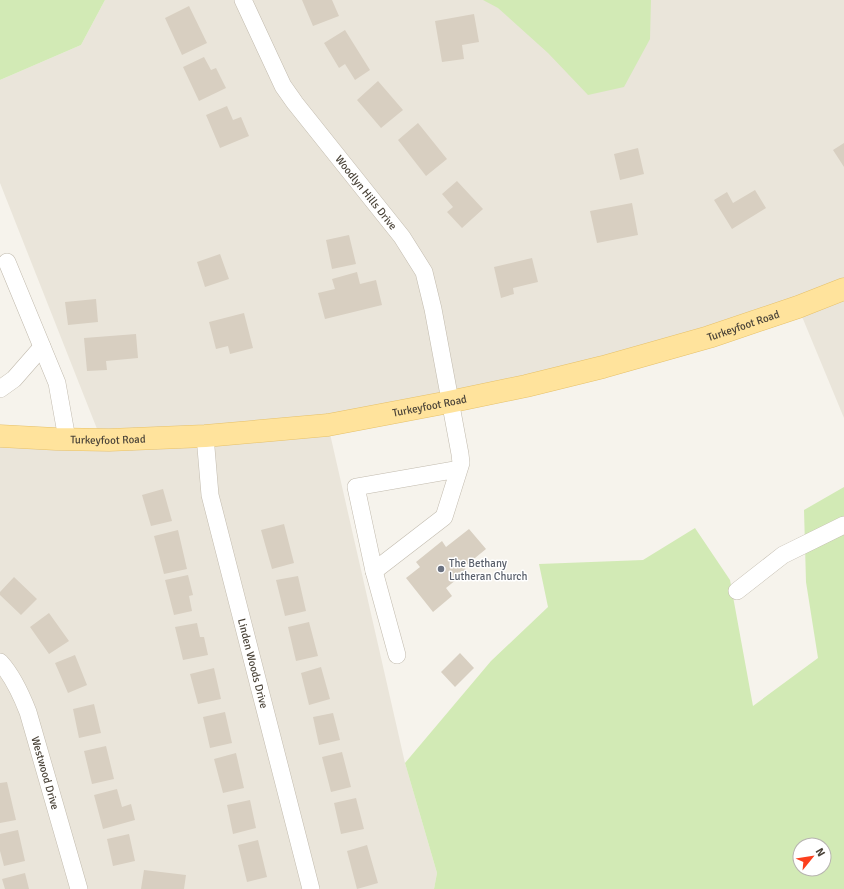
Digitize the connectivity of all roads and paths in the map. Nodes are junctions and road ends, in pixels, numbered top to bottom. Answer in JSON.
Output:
{"nodes":[{"id":1,"x":243,"y":0,"type":"edge"},
{"id":2,"x":7,"y":262,"type":"dead end"},
{"id":3,"x":844,"y":289,"type":"edge"},
{"id":4,"x":42,"y":348,"type":"junction"},
{"id":5,"x":0,"y":389,"type":"edge"},
{"id":6,"x":450,"y":402,"type":"junction"},
{"id":7,"x":0,"y":436,"type":"edge"},
{"id":8,"x":205,"y":436,"type":"junction"},
{"id":9,"x":67,"y":439,"type":"junction"},
{"id":10,"x":459,"y":468,"type":"junction"},
{"id":11,"x":844,"y":525,"type":"edge"},
{"id":12,"x":374,"y":571,"type":"junction"},
{"id":13,"x":737,"y":591,"type":"dead end"},
{"id":14,"x":397,"y":654,"type":"dead end"},
{"id":15,"x":0,"y":662,"type":"edge"},
{"id":16,"x":79,"y":889,"type":"edge"},
{"id":17,"x":312,"y":889,"type":"edge"}],
"edges":[{"from":1,"to":6,"type":"street","name":"Woodlyn Hills Drive"},
{"from":2,"to":4,"type":"street"},
{"from":3,"to":6,"type":"main road","name":"Turkeyfoot Road"},
{"from":4,"to":5,"type":"street"},
{"from":4,"to":9,"type":"street"},
{"from":6,"to":8,"type":"main road","name":"Turkeyfoot Road"},
{"from":6,"to":10,"type":"street","name":"Woodlyn Hills Drive"},
{"from":7,"to":9,"type":"main road","name":"Turkeyfoot Road"},
{"from":8,"to":9,"type":"main road","name":"Turkeyfoot Road"},
{"from":8,"to":17,"type":"street","name":"Linden Woods Drive"},
{"from":10,"to":12,"type":"street","name":"Woodlyn Hills Drive"},
{"from":10,"to":12,"type":"street"},
{"from":11,"to":13,"type":"street"},
{"from":12,"to":14,"type":"street"},
{"from":15,"to":16,"type":"street","name":"Westwood Drive"}]}
